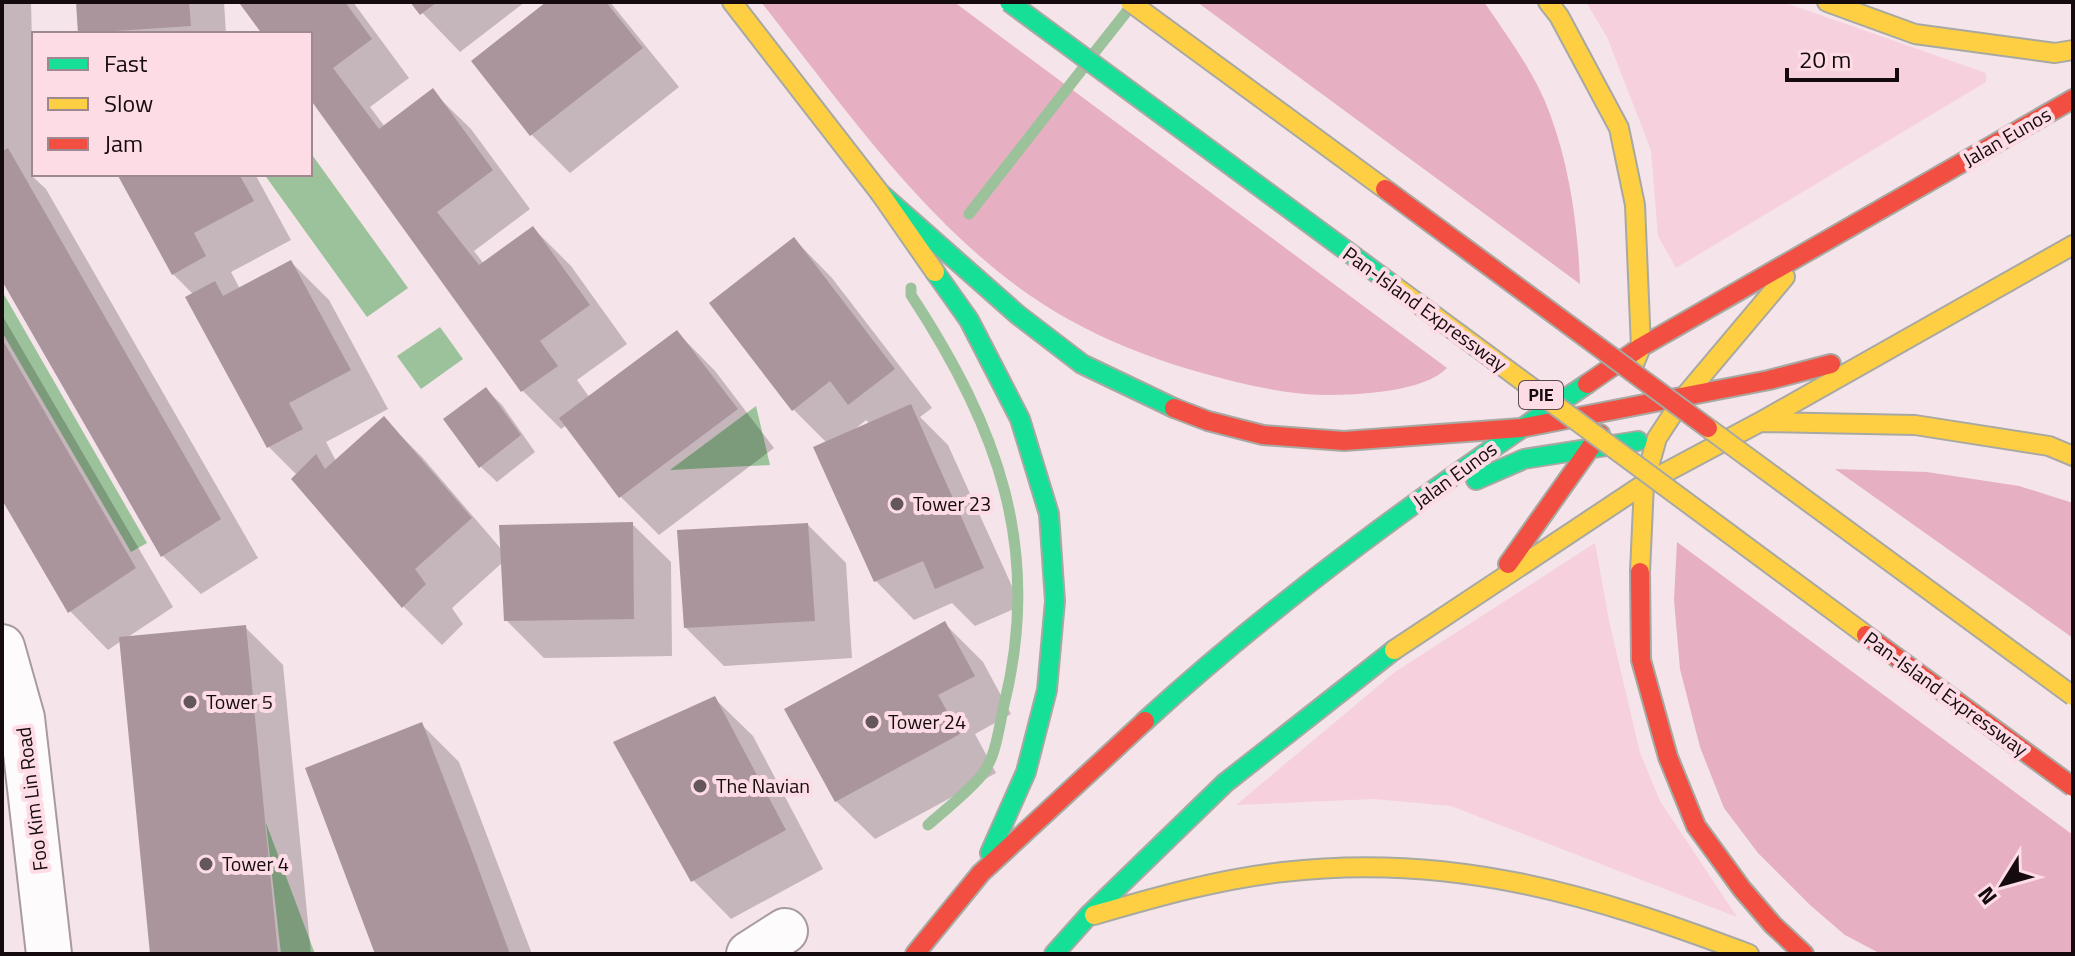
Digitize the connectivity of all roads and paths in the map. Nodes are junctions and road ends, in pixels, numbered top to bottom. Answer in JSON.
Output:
{"nodes":[{"id":1,"x":732,"y":2,"type":"edge"},
{"id":2,"x":1009,"y":2,"type":"edge"},
{"id":3,"x":1130,"y":2,"type":"edge"},
{"id":4,"x":1548,"y":2,"type":"edge"},
{"id":5,"x":1827,"y":2,"type":"edge"},
{"id":6,"x":2073,"y":50,"type":"edge"},
{"id":7,"x":2073,"y":99,"type":"edge"},
{"id":8,"x":880,"y":193,"type":"junction"},
{"id":9,"x":2073,"y":245,"type":"edge"},
{"id":10,"x":1804,"y":254,"type":"junction"},
{"id":11,"x":1641,"y":347,"type":"junction"},
{"id":12,"x":1884,"y":351,"type":"junction"},
{"id":13,"x":1684,"y":397,"type":"junction"},
{"id":14,"x":1615,"y":410,"type":"junction"},
{"id":15,"x":1760,"y":422,"type":"junction"},
{"id":16,"x":1521,"y":428,"type":"junction"},
{"id":17,"x":1657,"y":438,"type":"junction"},
{"id":18,"x":1590,"y":449,"type":"junction"},
{"id":19,"x":2073,"y":456,"type":"edge"},
{"id":20,"x":1644,"y":484,"type":"junction"},
{"id":21,"x":1408,"y":509,"type":"junction"},
{"id":22,"x":1492,"y":585,"type":"junction"},
{"id":23,"x":2,"y":647,"type":"edge"},
{"id":24,"x":2073,"y":696,"type":"edge"},
{"id":25,"x":2073,"y":787,"type":"edge"},
{"id":26,"x":981,"y":873,"type":"junction"},
{"id":27,"x":1088,"y":916,"type":"junction"},
{"id":28,"x":785,"y":931,"type":"dead end"},
{"id":29,"x":49,"y":954,"type":"edge"},
{"id":30,"x":749,"y":954,"type":"edge"},
{"id":31,"x":915,"y":954,"type":"edge"},
{"id":32,"x":1054,"y":954,"type":"edge"},
{"id":33,"x":1749,"y":954,"type":"edge"},
{"id":34,"x":1804,"y":954,"type":"edge"}],
"edges":[{"from":1,"to":8,"type":"highway"},
{"from":2,"to":25,"type":"highway","name":"Pan-Island Expressway","number":"PIE","bridge":true},
{"from":3,"to":24,"type":"highway","bridge":true},
{"from":4,"to":11,"type":"highway"},
{"from":5,"to":6,"type":"highway"},
{"from":7,"to":10,"type":"highway","name":"Jalan Eunos"},
{"from":8,"to":16,"type":"highway"},
{"from":8,"to":26,"type":"highway"},
{"from":9,"to":12,"type":"highway"},
{"from":10,"to":11,"type":"highway","name":"Jalan Eunos"},
{"from":10,"to":13,"type":"highway"},
{"from":11,"to":14,"type":"highway"},
{"from":11,"to":16,"type":"highway","name":"Jalan Eunos"},
{"from":12,"to":13,"type":"highway"},
{"from":12,"to":15,"type":"highway"},
{"from":13,"to":14,"type":"highway"},
{"from":13,"to":17,"type":"highway"},
{"from":14,"to":16,"type":"highway"},
{"from":14,"to":18,"type":"highway"},
{"from":15,"to":17,"type":"highway"},
{"from":15,"to":19,"type":"highway"},
{"from":15,"to":20,"type":"highway"},
{"from":16,"to":21,"type":"highway","name":"Jalan Eunos"},
{"from":17,"to":18,"type":"highway"},
{"from":17,"to":20,"type":"highway"},
{"from":18,"to":21,"type":"highway"},
{"from":18,"to":22,"type":"highway"},
{"from":20,"to":22,"type":"highway"},
{"from":20,"to":34,"type":"highway"},
{"from":21,"to":26,"type":"highway","name":"Jalan Eunos"},
{"from":22,"to":27,"type":"highway"},
{"from":23,"to":29,"type":"street","name":"Foo Kim Lin Road"},
{"from":26,"to":31,"type":"highway","name":"Jalan Eunos"},
{"from":27,"to":32,"type":"highway"},
{"from":27,"to":33,"type":"highway"},
{"from":28,"to":30,"type":"street"}]}
